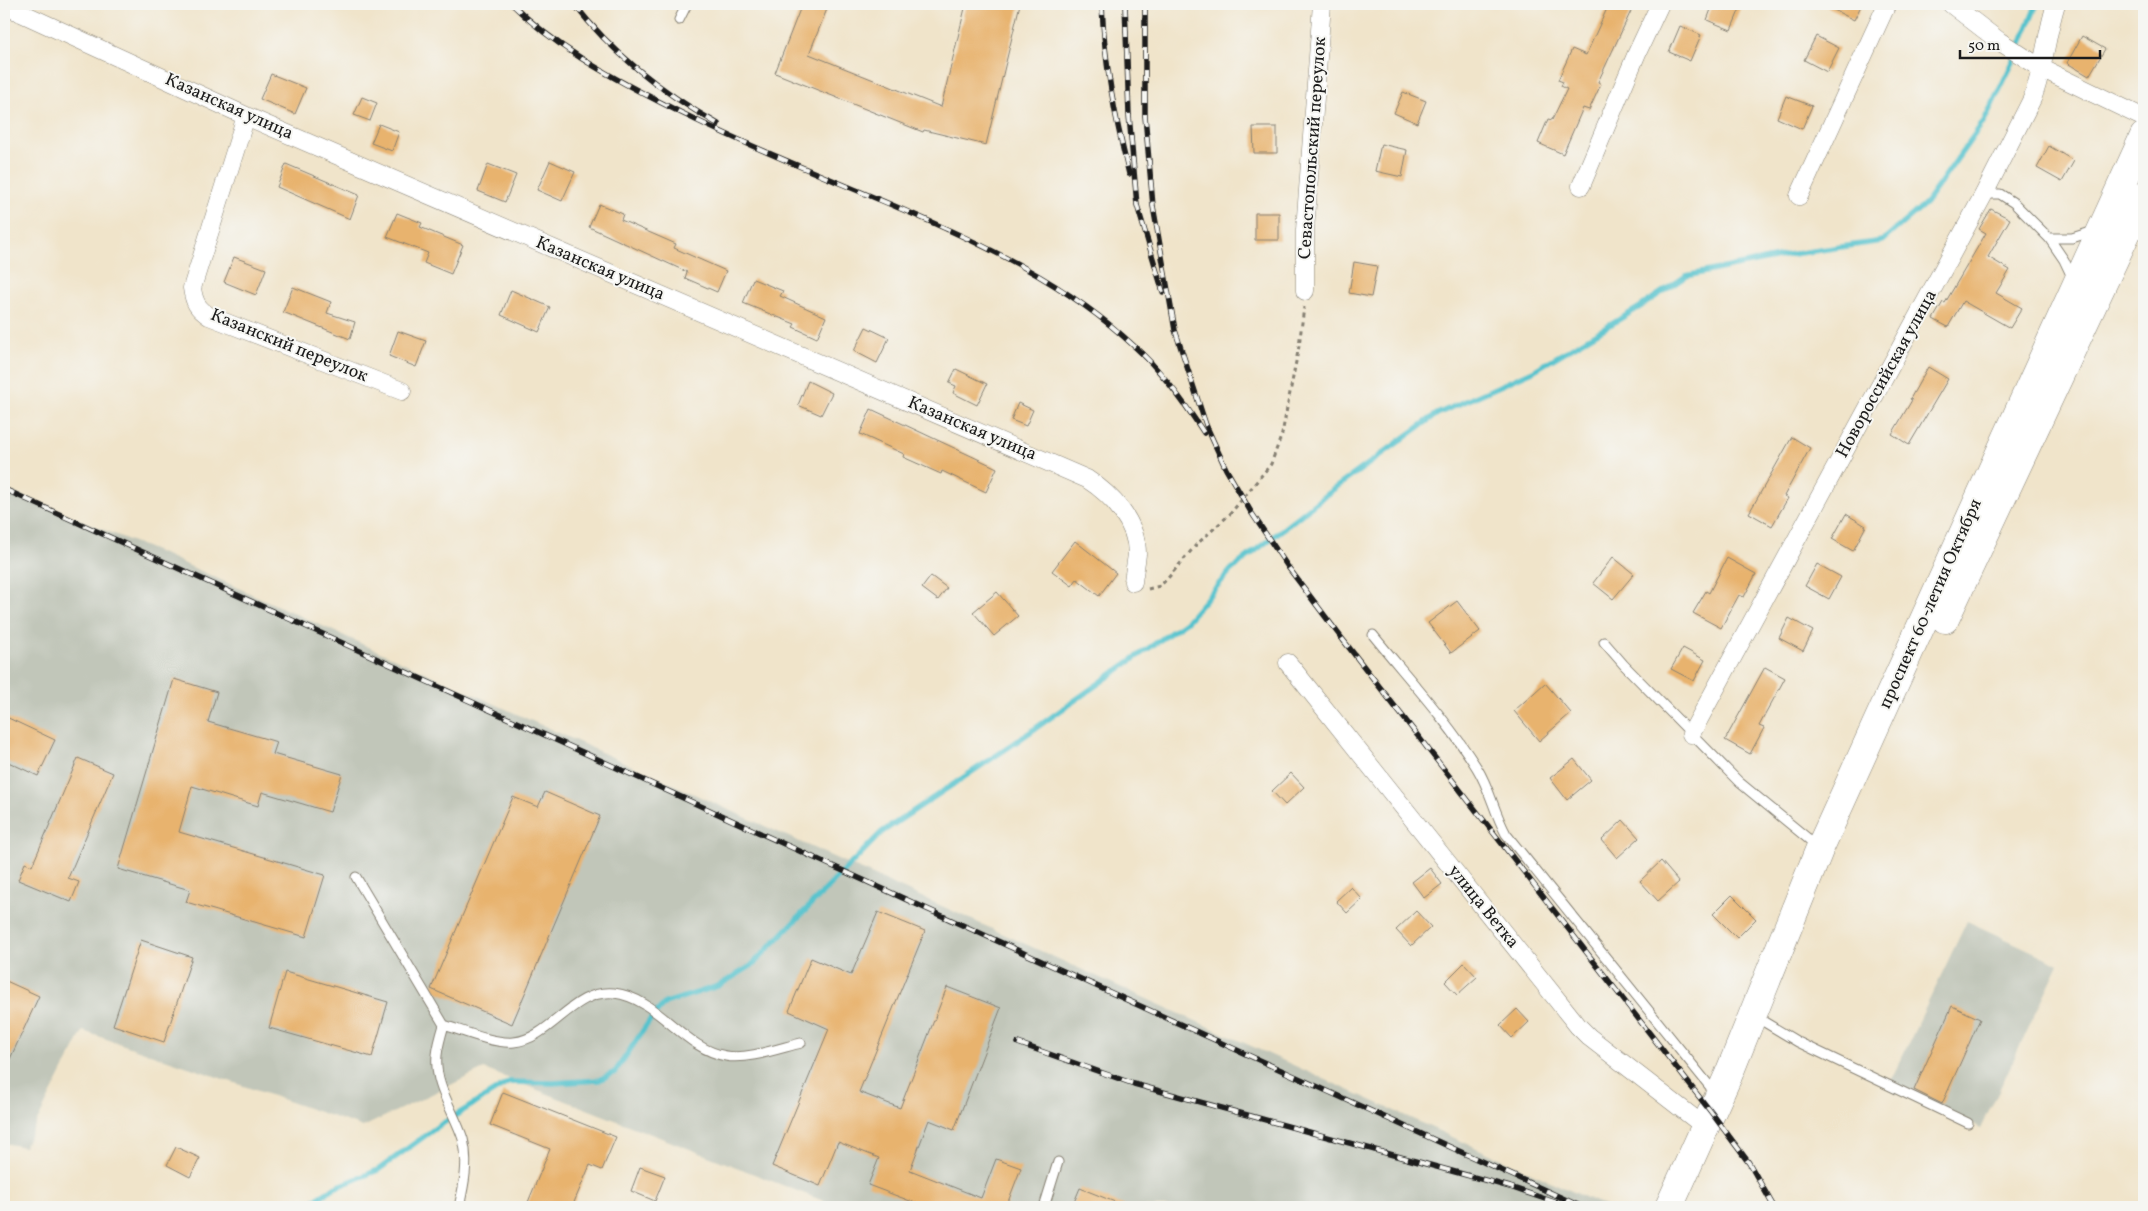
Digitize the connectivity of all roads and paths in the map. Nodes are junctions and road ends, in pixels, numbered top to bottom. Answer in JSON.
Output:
{"nodes":[{"id":1,"x":687,"y":4,"type":"edge"},
{"id":2,"x":1322,"y":4,"type":"edge"},
{"id":3,"x":1660,"y":4,"type":"edge"},
{"id":4,"x":1887,"y":4,"type":"edge"},
{"id":5,"x":1951,"y":4,"type":"edge"},
{"id":6,"x":2056,"y":4,"type":"edge"},
{"id":7,"x":4,"y":5,"type":"edge"},
{"id":8,"x":679,"y":20,"type":"dead end"},
{"id":9,"x":2037,"y":66,"type":"junction"},
{"id":10,"x":246,"y":116,"type":"junction"},
{"id":11,"x":2144,"y":118,"type":"edge"},
{"id":12,"x":2144,"y":136,"type":"edge"},
{"id":13,"x":1581,"y":186,"type":"dead end"},
{"id":14,"x":1984,"y":194,"type":"junction"},
{"id":15,"x":1799,"y":196,"type":"dead end"},
{"id":16,"x":2144,"y":196,"type":"edge"},
{"id":17,"x":2103,"y":226,"type":"junction"},
{"id":18,"x":2049,"y":238,"type":"junction"},
{"id":19,"x":2076,"y":286,"type":"junction"},
{"id":20,"x":1305,"y":292,"type":"joint"},
{"id":21,"x":402,"y":391,"type":"dead end"},
{"id":22,"x":1133,"y":582,"type":"joint"},
{"id":23,"x":1373,"y":635,"type":"dead end"},
{"id":24,"x":1604,"y":642,"type":"dead end"},
{"id":25,"x":1288,"y":663,"type":"dead end"},
{"id":26,"x":1691,"y":734,"type":"junction"},
{"id":27,"x":1820,"y":848,"type":"junction"},
{"id":28,"x":356,"y":877,"type":"dead end"},
{"id":29,"x":1761,"y":1020,"type":"junction"},
{"id":30,"x":444,"y":1025,"type":"junction"},
{"id":31,"x":801,"y":1044,"type":"dead end"},
{"id":32,"x":1723,"y":1086,"type":"junction"},
{"id":33,"x":1968,"y":1124,"type":"dead end"},
{"id":34,"x":1704,"y":1126,"type":"junction"},
{"id":35,"x":1058,"y":1162,"type":"dead end"},
{"id":36,"x":460,"y":1207,"type":"edge"},
{"id":37,"x":1044,"y":1207,"type":"edge"},
{"id":38,"x":1669,"y":1207,"type":"edge"}],
"edges":[{"from":1,"to":8,"type":"lane"},
{"from":2,"to":20,"type":"street","name":"Севастопольский переулок"},
{"from":3,"to":13,"type":"street"},
{"from":4,"to":15,"type":"street"},
{"from":5,"to":9,"type":"street"},
{"from":6,"to":9,"type":"street","name":"Новороссийская улица"},
{"from":7,"to":10,"type":"street","name":"Казанская улица"},
{"from":9,"to":11,"type":"street"},
{"from":9,"to":14,"type":"street","name":"Новороссийская улица"},
{"from":10,"to":21,"type":"street","name":"Казанский переулок"},
{"from":10,"to":22,"type":"street","name":"Казанская улица"},
{"from":12,"to":17,"type":"highway","name":"проспект 60-летия Октября"},
{"from":14,"to":18,"type":"lane"},
{"from":14,"to":26,"type":"street","name":"Новороссийская улица"},
{"from":16,"to":29,"type":"highway","name":"проспект 60-летия Октября"},
{"from":17,"to":18,"type":"lane"},
{"from":17,"to":19,"type":"highway","name":"проспект 60-летия Октября"},
{"from":18,"to":19,"type":"lane"},
{"from":19,"to":27,"type":"highway","name":"проспект 60-летия Октября"},
{"from":20,"to":22,"type":"path"},
{"from":23,"to":32,"type":"lane"},
{"from":24,"to":26,"type":"lane"},
{"from":25,"to":34,"type":"street","name":"улица Ветка"},
{"from":26,"to":27,"type":"lane"},
{"from":27,"to":32,"type":"highway","name":"проспект 60-летия Октября"},
{"from":28,"to":30,"type":"lane"},
{"from":29,"to":32,"type":"highway","name":"проспект 60-летия Октября"},
{"from":29,"to":33,"type":"lane"},
{"from":30,"to":31,"type":"lane"},
{"from":30,"to":36,"type":"lane"},
{"from":32,"to":34,"type":"highway","name":"проспект 60-летия Октября"},
{"from":34,"to":38,"type":"highway","name":"проспект 60-летия Октября"},
{"from":35,"to":37,"type":"lane"}]}
